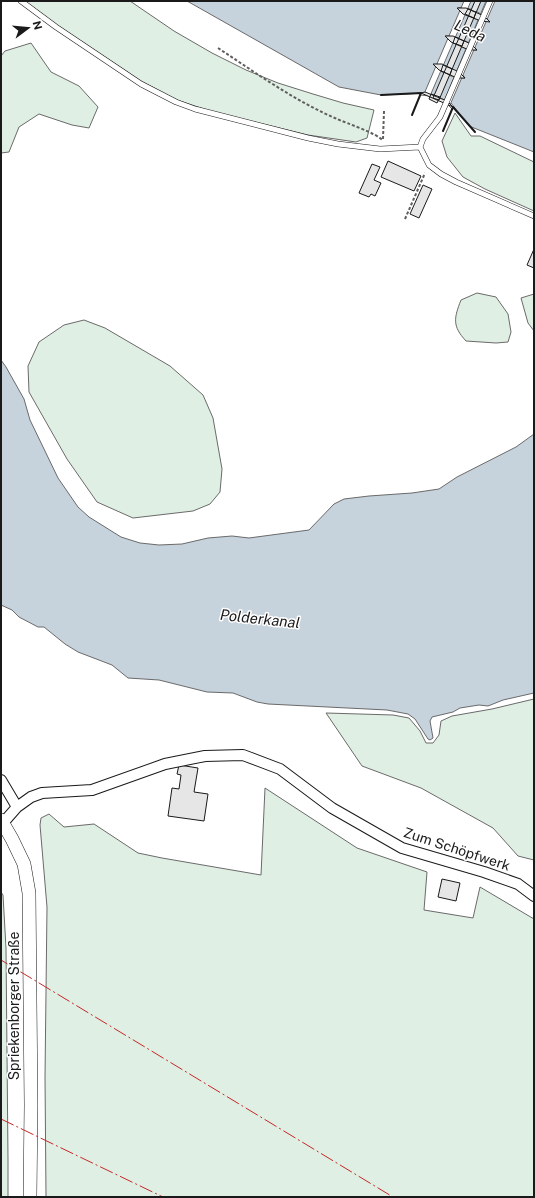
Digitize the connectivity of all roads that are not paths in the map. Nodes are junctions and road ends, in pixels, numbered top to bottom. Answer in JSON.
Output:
{"nodes":[{"id":1,"x":21,"y":1,"type":"edge"},
{"id":2,"x":490,"y":1,"type":"edge"},
{"id":3,"x":420,"y":147,"type":"junction"},
{"id":4,"x":534,"y":216,"type":"edge"},
{"id":5,"x":1,"y":780,"type":"edge"},
{"id":6,"x":17,"y":807,"type":"junction"},
{"id":7,"x":2,"y":821,"type":"edge"},
{"id":8,"x":534,"y":896,"type":"edge"},
{"id":9,"x":30,"y":1197,"type":"edge"}],
"edges":[{"from":1,"to":3,"type":"lane"},
{"from":2,"to":3,"type":"lane"},
{"from":3,"to":4,"type":"lane"},
{"from":5,"to":6,"type":"street"},
{"from":6,"to":7,"type":"street","name":"Zum Schöpfwerk"},
{"from":6,"to":8,"type":"street","name":"Zum Schöpfwerk"},
{"from":7,"to":9,"type":"street","name":"Spriekenborger Straße"}]}
